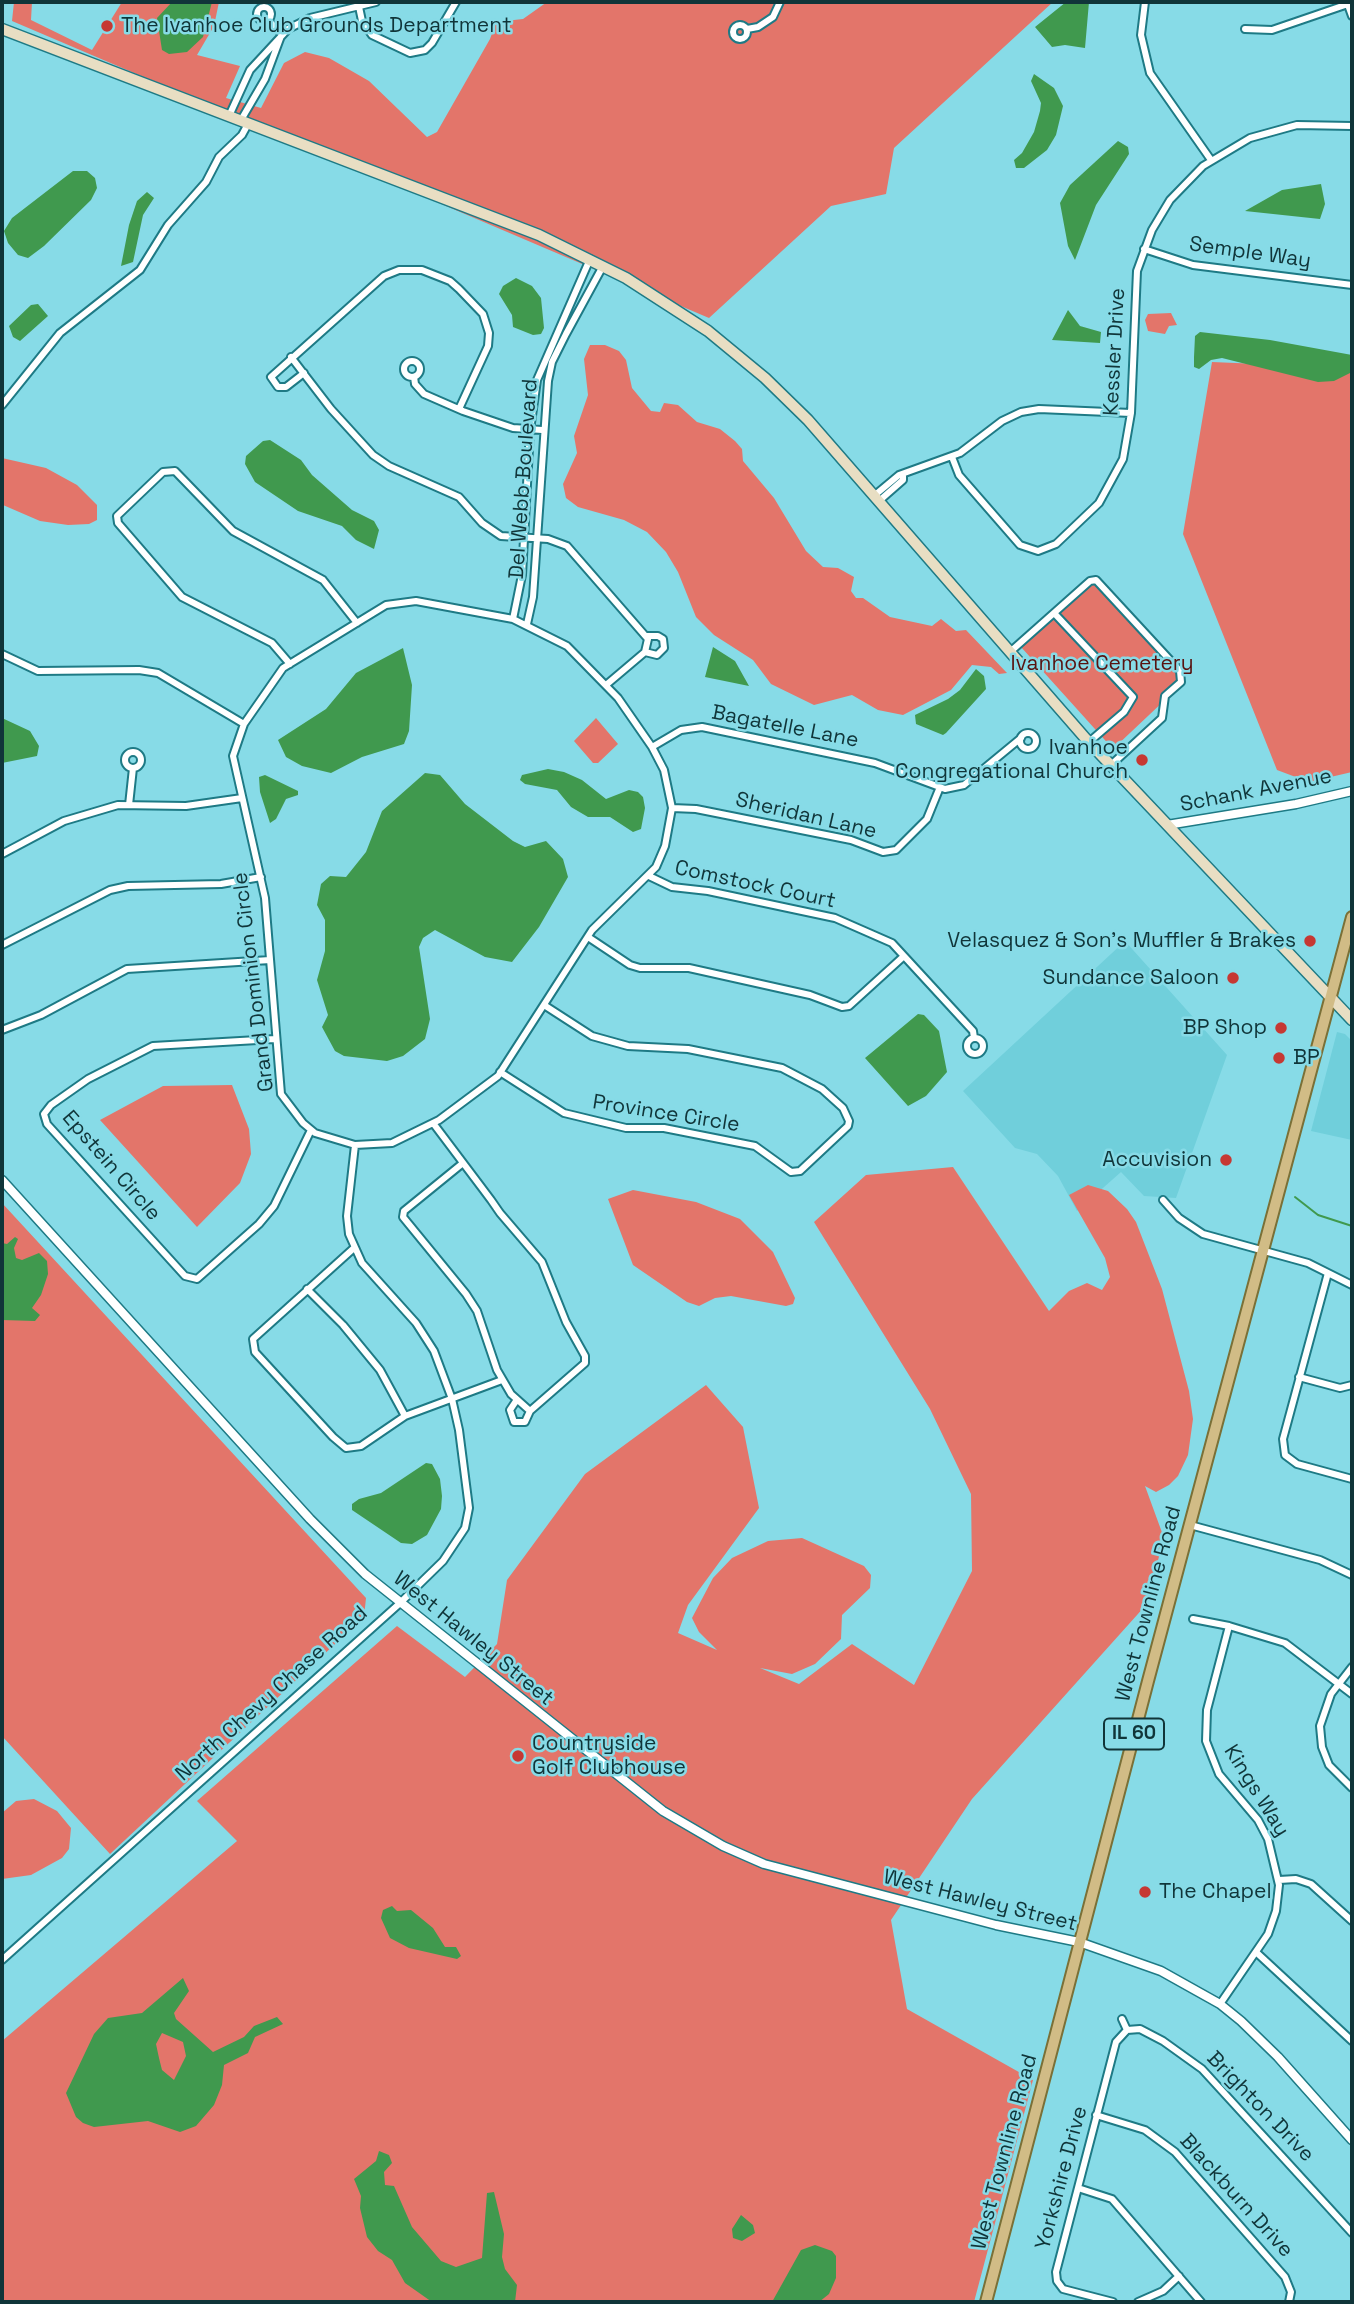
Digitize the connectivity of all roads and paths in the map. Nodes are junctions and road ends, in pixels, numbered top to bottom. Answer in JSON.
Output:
{"nodes":[{"id":1,"x":376,"y":2,"type":"edge"},
{"id":2,"x":456,"y":2,"type":"edge"},
{"id":3,"x":780,"y":2,"type":"edge"},
{"id":4,"x":1145,"y":2,"type":"edge"},
{"id":5,"x":1348,"y":3,"type":"edge"},
{"id":6,"x":358,"y":4,"type":"edge"},
{"id":7,"x":1352,"y":16,"type":"edge"},
{"id":8,"x":268,"y":20,"type":"dead end"},
{"id":9,"x":2,"y":29,"type":"edge"},
{"id":10,"x":747,"y":29,"type":"dead end"},
{"id":11,"x":1245,"y":29,"type":"dead end"},
{"id":12,"x":282,"y":34,"type":"junction"},
{"id":13,"x":229,"y":116,"type":"junction"},
{"id":14,"x":244,"y":122,"type":"junction"},
{"id":15,"x":1352,"y":126,"type":"edge"},
{"id":16,"x":1211,"y":160,"type":"junction"},
{"id":17,"x":1144,"y":249,"type":"junction"},
{"id":18,"x":590,"y":259,"type":"junction"},
{"id":19,"x":603,"y":265,"type":"junction"},
{"id":20,"x":1352,"y":285,"type":"edge"},
{"id":21,"x":291,"y":357,"type":"junction"},
{"id":22,"x":304,"y":373,"type":"junction"},
{"id":23,"x":414,"y":377,"type":"dead end"},
{"id":24,"x":2,"y":405,"type":"edge"},
{"id":25,"x":459,"y":409,"type":"junction"},
{"id":26,"x":1131,"y":413,"type":"junction"},
{"id":27,"x":530,"y":430,"type":"junction"},
{"id":28,"x":542,"y":430,"type":"junction"},
{"id":29,"x":952,"y":457,"type":"junction"},
{"id":30,"x":877,"y":498,"type":"junction"},
{"id":31,"x":536,"y":539,"type":"junction"},
{"id":32,"x":525,"y":540,"type":"junction"},
{"id":33,"x":1054,"y":613,"type":"junction"},
{"id":34,"x":513,"y":619,"type":"junction"},
{"id":35,"x":357,"y":623,"type":"junction"},
{"id":36,"x":527,"y":624,"type":"junction"},
{"id":37,"x":647,"y":636,"type":"junction"},
{"id":38,"x":645,"y":652,"type":"junction"},
{"id":39,"x":1010,"y":652,"type":"junction"},
{"id":40,"x":2,"y":654,"type":"edge"},
{"id":41,"x":290,"y":664,"type":"junction"},
{"id":42,"x":606,"y":685,"type":"junction"},
{"id":43,"x":243,"y":724,"type":"junction"},
{"id":44,"x":1021,"y":738,"type":"dead end"},
{"id":45,"x":1089,"y":742,"type":"junction"},
{"id":46,"x":652,"y":747,"type":"junction"},
{"id":47,"x":1111,"y":765,"type":"junction"},
{"id":48,"x":133,"y":768,"type":"dead end"},
{"id":49,"x":940,"y":787,"type":"junction"},
{"id":50,"x":1352,"y":791,"type":"edge"},
{"id":51,"x":242,"y":798,"type":"junction"},
{"id":52,"x":129,"y":805,"type":"junction"},
{"id":53,"x":672,"y":808,"type":"junction"},
{"id":54,"x":1167,"y":825,"type":"junction"},
{"id":55,"x":2,"y":854,"type":"edge"},
{"id":56,"x":649,"y":876,"type":"junction"},
{"id":57,"x":261,"y":877,"type":"junction"},
{"id":58,"x":1352,"y":917,"type":"edge"},
{"id":59,"x":588,"y":937,"type":"junction"},
{"id":60,"x":2,"y":944,"type":"edge"},
{"id":61,"x":904,"y":956,"type":"junction"},
{"id":62,"x":270,"y":960,"type":"junction"},
{"id":63,"x":1331,"y":998,"type":"junction"},
{"id":64,"x":544,"y":1005,"type":"junction"},
{"id":65,"x":1352,"y":1020,"type":"edge"},
{"id":66,"x":2,"y":1030,"type":"edge"},
{"id":67,"x":974,"y":1038,"type":"dead end"},
{"id":68,"x":275,"y":1039,"type":"junction"},
{"id":69,"x":500,"y":1072,"type":"junction"},
{"id":70,"x":433,"y":1123,"type":"junction"},
{"id":71,"x":311,"y":1130,"type":"junction"},
{"id":72,"x":355,"y":1145,"type":"junction"},
{"id":73,"x":463,"y":1163,"type":"junction"},
{"id":74,"x":2,"y":1180,"type":"edge"},
{"id":75,"x":1163,"y":1200,"type":"dead end"},
{"id":76,"x":354,"y":1248,"type":"junction"},
{"id":77,"x":1262,"y":1251,"type":"junction"},
{"id":78,"x":1328,"y":1273,"type":"junction"},
{"id":79,"x":1352,"y":1285,"type":"edge"},
{"id":80,"x":307,"y":1289,"type":"junction"},
{"id":81,"x":1299,"y":1377,"type":"junction"},
{"id":82,"x":502,"y":1380,"type":"junction"},
{"id":83,"x":1352,"y":1385,"type":"edge"},
{"id":84,"x":452,"y":1399,"type":"junction"},
{"id":85,"x":516,"y":1401,"type":"junction"},
{"id":86,"x":530,"y":1411,"type":"junction"},
{"id":87,"x":405,"y":1416,"type":"junction"},
{"id":88,"x":1352,"y":1479,"type":"edge"},
{"id":89,"x":1190,"y":1525,"type":"junction"},
{"id":90,"x":1352,"y":1575,"type":"edge"},
{"id":91,"x":399,"y":1604,"type":"junction"},
{"id":92,"x":1193,"y":1619,"type":"dead end"},
{"id":93,"x":1229,"y":1626,"type":"junction"},
{"id":94,"x":1352,"y":1667,"type":"edge"},
{"id":95,"x":1339,"y":1684,"type":"junction"},
{"id":96,"x":1352,"y":1694,"type":"edge"},
{"id":97,"x":1352,"y":1788,"type":"edge"},
{"id":98,"x":1279,"y":1880,"type":"junction"},
{"id":99,"x":1352,"y":1921,"type":"edge"},
{"id":100,"x":1079,"y":1942,"type":"junction"},
{"id":101,"x":1257,"y":1953,"type":"junction"},
{"id":102,"x":2,"y":1960,"type":"edge"},
{"id":103,"x":1220,"y":2004,"type":"junction"},
{"id":104,"x":1122,"y":2019,"type":"dead end"},
{"id":105,"x":1127,"y":2030,"type":"junction"},
{"id":106,"x":1352,"y":2041,"type":"edge"},
{"id":107,"x":1096,"y":2115,"type":"junction"},
{"id":108,"x":1352,"y":2140,"type":"edge"},
{"id":109,"x":1078,"y":2188,"type":"junction"},
{"id":110,"x":1352,"y":2233,"type":"edge"},
{"id":111,"x":1179,"y":2276,"type":"junction"},
{"id":112,"x":986,"y":2302,"type":"edge"},
{"id":113,"x":1113,"y":2302,"type":"edge"},
{"id":114,"x":1138,"y":2302,"type":"edge"},
{"id":115,"x":1201,"y":2302,"type":"edge"},
{"id":116,"x":1289,"y":2302,"type":"edge"}],
"edges":[{"from":1,"to":6,"type":"street"},
{"from":2,"to":6,"type":"street"},
{"from":3,"to":10,"type":"street"},
{"from":4,"to":16,"type":"street"},
{"from":5,"to":7,"type":"street"},
{"from":5,"to":11,"type":"street"},
{"from":6,"to":12,"type":"street"},
{"from":8,"to":12,"type":"street"},
{"from":9,"to":13,"type":"main road"},
{"from":12,"to":13,"type":"street"},
{"from":12,"to":14,"type":"street"},
{"from":13,"to":14,"type":"main road"},
{"from":14,"to":18,"type":"main road"},
{"from":14,"to":24,"type":"street"},
{"from":15,"to":16,"type":"street","name":"Kessler Drive"},
{"from":16,"to":17,"type":"street","name":"Kessler Drive"},
{"from":17,"to":20,"type":"street","name":"Semple Way"},
{"from":17,"to":26,"type":"street","name":"Kessler Drive"},
{"from":18,"to":19,"type":"main road"},
{"from":18,"to":27,"type":"street","name":"Del Webb Boulevard"},
{"from":19,"to":28,"type":"street","name":"Del Webb Boulevard"},
{"from":19,"to":30,"type":"main road"},
{"from":21,"to":22,"type":"street"},
{"from":21,"to":22,"type":"street"},
{"from":21,"to":25,"type":"street"},
{"from":22,"to":32,"type":"street"},
{"from":23,"to":25,"type":"street"},
{"from":25,"to":27,"type":"street"},
{"from":26,"to":29,"type":"street"},
{"from":26,"to":29,"type":"street","name":"Kessler Drive"},
{"from":27,"to":28,"type":"street"},
{"from":27,"to":32,"type":"street","name":"Del Webb Boulevard"},
{"from":28,"to":31,"type":"street","name":"Del Webb Boulevard"},
{"from":29,"to":30,"type":"street"},
{"from":30,"to":39,"type":"main road"},
{"from":31,"to":32,"type":"street"},
{"from":31,"to":36,"type":"street","name":"Del Webb Boulevard"},
{"from":31,"to":37,"type":"street"},
{"from":32,"to":34,"type":"street","name":"Del Webb Boulevard"},
{"from":33,"to":39,"type":"street"},
{"from":33,"to":45,"type":"street"},
{"from":33,"to":47,"type":"street"},
{"from":34,"to":35,"type":"street","name":"Grand Dominion Circle"},
{"from":34,"to":36,"type":"street","name":"Grand Dominion Circle"},
{"from":35,"to":41,"type":"street","name":"Grand Dominion Circle"},
{"from":35,"to":41,"type":"street"},
{"from":36,"to":42,"type":"street","name":"Grand Dominion Circle"},
{"from":37,"to":38,"type":"street"},
{"from":37,"to":38,"type":"street"},
{"from":38,"to":42,"type":"street"},
{"from":39,"to":45,"type":"main road"},
{"from":40,"to":43,"type":"street"},
{"from":41,"to":43,"type":"street","name":"Grand Dominion Circle"},
{"from":42,"to":46,"type":"street","name":"Grand Dominion Circle"},
{"from":43,"to":51,"type":"street","name":"Grand Dominion Circle"},
{"from":44,"to":49,"type":"street"},
{"from":45,"to":47,"type":"main road"},
{"from":46,"to":49,"type":"street","name":"Bagatelle Lane"},
{"from":46,"to":53,"type":"street","name":"Grand Dominion Circle"},
{"from":47,"to":54,"type":"main road"},
{"from":48,"to":52,"type":"street"},
{"from":49,"to":53,"type":"street","name":"Sheridan Lane"},
{"from":50,"to":54,"type":"street","name":"Schank Avenue"},
{"from":51,"to":52,"type":"street"},
{"from":51,"to":57,"type":"street","name":"Grand Dominion Circle"},
{"from":52,"to":55,"type":"street"},
{"from":53,"to":56,"type":"street","name":"Grand Dominion Circle"},
{"from":54,"to":63,"type":"main road"},
{"from":56,"to":59,"type":"street","name":"Grand Dominion Circle"},
{"from":56,"to":61,"type":"street","name":"Comstock Court"},
{"from":57,"to":60,"type":"street"},
{"from":57,"to":62,"type":"street","name":"Grand Dominion Circle"},
{"from":58,"to":63,"type":"main road","number":"IL 60"},
{"from":59,"to":61,"type":"street"},
{"from":59,"to":64,"type":"street","name":"Grand Dominion Circle"},
{"from":61,"to":67,"type":"street","name":"Comstock Court"},
{"from":62,"to":66,"type":"street"},
{"from":62,"to":68,"type":"street","name":"Grand Dominion Circle"},
{"from":63,"to":65,"type":"main road"},
{"from":63,"to":77,"type":"main road","name":"West Townline Road","number":"IL 60"},
{"from":64,"to":69,"type":"street","name":"Grand Dominion Circle"},
{"from":64,"to":69,"type":"street","name":"Province Circle"},
{"from":68,"to":71,"type":"street","name":"Grand Dominion Circle"},
{"from":68,"to":71,"type":"street","name":"Epstein Circle"},
{"from":69,"to":70,"type":"street","name":"Grand Dominion Circle"},
{"from":70,"to":72,"type":"street","name":"Grand Dominion Circle"},
{"from":70,"to":73,"type":"street"},
{"from":71,"to":72,"type":"street","name":"Grand Dominion Circle"},
{"from":72,"to":76,"type":"street","name":"North Chevy Chase Road"},
{"from":73,"to":82,"type":"street"},
{"from":73,"to":86,"type":"street"},
{"from":74,"to":91,"type":"street","name":"West Hawley Street"},
{"from":75,"to":77,"type":"street"},
{"from":76,"to":80,"type":"street"},
{"from":76,"to":84,"type":"street","name":"North Chevy Chase Road"},
{"from":77,"to":78,"type":"street"},
{"from":77,"to":89,"type":"main road","name":"West Townline Road","number":"IL 60"},
{"from":78,"to":79,"type":"street"},
{"from":78,"to":81,"type":"street"},
{"from":80,"to":87,"type":"street"},
{"from":80,"to":87,"type":"street"},
{"from":81,"to":83,"type":"street"},
{"from":81,"to":88,"type":"street"},
{"from":82,"to":84,"type":"street"},
{"from":82,"to":85,"type":"street"},
{"from":84,"to":87,"type":"street"},
{"from":84,"to":91,"type":"street","name":"North Chevy Chase Road"},
{"from":85,"to":86,"type":"street"},
{"from":85,"to":86,"type":"street"},
{"from":89,"to":90,"type":"street"},
{"from":89,"to":100,"type":"main road","name":"West Townline Road","number":"IL 60"},
{"from":91,"to":100,"type":"street","name":"West Hawley Street"},
{"from":91,"to":102,"type":"street","name":"North Chevy Chase Road"},
{"from":92,"to":93,"type":"street"},
{"from":93,"to":95,"type":"street"},
{"from":93,"to":98,"type":"street","name":"Kings Way"},
{"from":94,"to":95,"type":"street"},
{"from":95,"to":96,"type":"street"},
{"from":95,"to":97,"type":"street"},
{"from":98,"to":99,"type":"street"},
{"from":98,"to":101,"type":"street","name":"Kings Way"},
{"from":100,"to":103,"type":"street","name":"West Hawley Street"},
{"from":100,"to":112,"type":"main road","name":"West Townline Road","number":"IL 60"},
{"from":101,"to":103,"type":"street","name":"Kings Way"},
{"from":101,"to":106,"type":"street"},
{"from":103,"to":108,"type":"street","name":"West Hawley Street"},
{"from":104,"to":105,"type":"street"},
{"from":105,"to":107,"type":"street","name":"Yorkshire Drive"},
{"from":105,"to":110,"type":"street","name":"Brighton Drive"},
{"from":107,"to":109,"type":"street","name":"Yorkshire Drive"},
{"from":107,"to":116,"type":"street","name":"Blackburn Drive"},
{"from":109,"to":111,"type":"street"},
{"from":109,"to":113,"type":"street","name":"Yorkshire Drive"},
{"from":111,"to":114,"type":"street"},
{"from":111,"to":115,"type":"street"}]}
